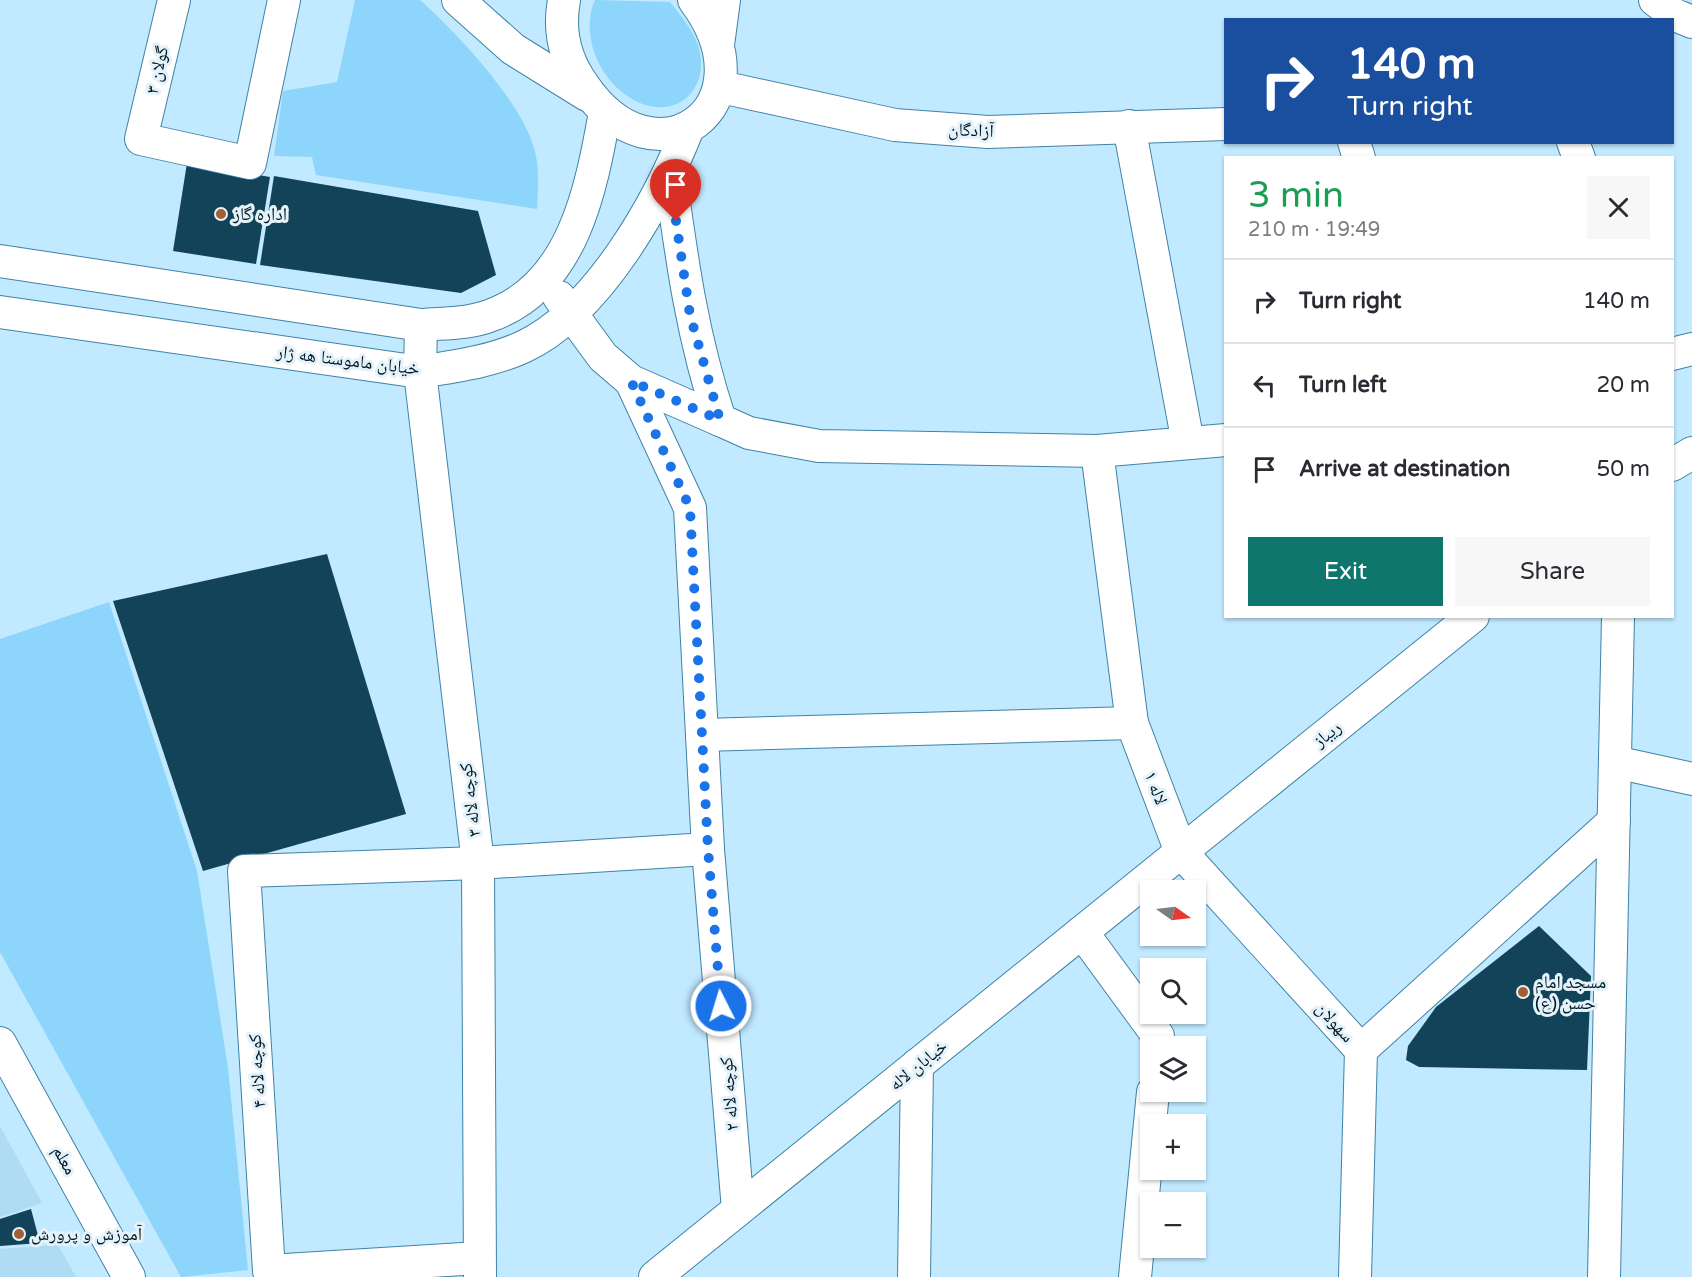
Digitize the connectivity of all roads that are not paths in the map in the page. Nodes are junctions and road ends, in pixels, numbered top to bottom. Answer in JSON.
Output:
{"nodes":[{"id":1,"x":174,"y":0,"type":"edge"},
{"id":2,"x":284,"y":0,"type":"edge"},
{"id":3,"x":458,"y":0,"type":"edge"},
{"id":4,"x":564,"y":0,"type":"edge"},
{"id":5,"x":694,"y":0,"type":"edge"},
{"id":6,"x":724,"y":0,"type":"edge"},
{"id":7,"x":718,"y":45,"type":"junction"},
{"id":8,"x":721,"y":87,"type":"junction"},
{"id":9,"x":598,"y":105,"type":"junction"},
{"id":10,"x":1224,"y":124,"type":"edge"},
{"id":11,"x":1129,"y":126,"type":"junction"},
{"id":12,"x":688,"y":128,"type":"junction"},
{"id":13,"x":670,"y":174,"type":"junction"},
{"id":14,"x":0,"y":261,"type":"edge"},
{"id":15,"x":546,"y":279,"type":"junction"},
{"id":16,"x":0,"y":312,"type":"edge"},
{"id":17,"x":571,"y":315,"type":"junction"},
{"id":18,"x":420,"y":324,"type":"junction"},
{"id":19,"x":1692,"y":349,"type":"edge"},
{"id":20,"x":1674,"y":354,"type":"edge"},
{"id":21,"x":420,"y":372,"type":"junction"},
{"id":22,"x":631,"y":381,"type":"junction"},
{"id":23,"x":720,"y":420,"type":"junction"},
{"id":24,"x":1224,"y":440,"type":"edge"},
{"id":25,"x":1188,"y":443,"type":"junction"},
{"id":26,"x":1097,"y":451,"type":"junction"},
{"id":27,"x":1692,"y":453,"type":"edge"},
{"id":28,"x":1674,"y":464,"type":"edge"},
{"id":29,"x":1471,"y":618,"type":"edge"},
{"id":30,"x":1618,"y":618,"type":"edge"},
{"id":31,"x":1132,"y":723,"type":"junction"},
{"id":32,"x":702,"y":735,"type":"junction"},
{"id":33,"x":1615,"y":762,"type":"junction"},
{"id":34,"x":1692,"y":779,"type":"edge"},
{"id":35,"x":1614,"y":821,"type":"junction"},
{"id":36,"x":708,"y":849,"type":"junction"},
{"id":37,"x":1181,"y":852,"type":"junction"},
{"id":38,"x":478,"y":863,"type":"junction"},
{"id":39,"x":1082,"y":932,"type":"junction"},
{"id":40,"x":1158,"y":1036,"type":"edge"},
{"id":41,"x":0,"y":1043,"type":"edge"},
{"id":42,"x":1361,"y":1050,"type":"junction"},
{"id":43,"x":917,"y":1065,"type":"junction"},
{"id":44,"x":1152,"y":1102,"type":"edge"},
{"id":45,"x":738,"y":1209,"type":"junction"},
{"id":46,"x":479,"y":1268,"type":"edge"},
{"id":47,"x":129,"y":1277,"type":"edge"},
{"id":48,"x":655,"y":1277,"type":"edge"},
{"id":49,"x":914,"y":1277,"type":"edge"},
{"id":50,"x":1135,"y":1277,"type":"edge"},
{"id":51,"x":1355,"y":1277,"type":"edge"},
{"id":52,"x":1604,"y":1277,"type":"edge"}],
"edges":[{"from":1,"to":2,"type":"street","name":"گولان ۳"},
{"from":3,"to":9,"type":"street"},
{"from":4,"to":9,"type":"street"},
{"from":5,"to":7,"type":"street"},
{"from":6,"to":7,"type":"street"},
{"from":7,"to":8,"type":"street"},
{"from":8,"to":11,"type":"street","name":"آزادگان"},
{"from":8,"to":12,"type":"street"},
{"from":9,"to":12,"type":"street"},
{"from":9,"to":15,"type":"street"},
{"from":10,"to":11,"type":"street","name":"آزادگان"},
{"from":11,"to":25,"type":"street"},
{"from":12,"to":13,"type":"street","name":"خیابان ماموستا هه ژار"},
{"from":13,"to":17,"type":"street","name":"خیابان ماموستا هه ژار"},
{"from":13,"to":23,"type":"street"},
{"from":14,"to":18,"type":"street"},
{"from":15,"to":17,"type":"street"},
{"from":15,"to":18,"type":"street"},
{"from":16,"to":21,"type":"street","name":"خیابان ماموستا هه ژار"},
{"from":17,"to":21,"type":"street","name":"خیابان ماموستا هه ژار"},
{"from":17,"to":22,"type":"street"},
{"from":18,"to":21,"type":"street","name":"کوچه لاله ۳"},
{"from":19,"to":20,"type":"street"},
{"from":21,"to":38,"type":"street","name":"کوچه لاله ۳"},
{"from":22,"to":23,"type":"street"},
{"from":22,"to":32,"type":"street","name":"کوچه لاله ۲"},
{"from":23,"to":26,"type":"street"},
{"from":24,"to":25,"type":"street"},
{"from":25,"to":26,"type":"street"},
{"from":26,"to":31,"type":"street","name":"لاله ۱"},
{"from":27,"to":28,"type":"street"},
{"from":29,"to":37,"type":"street","name":"ریباز"},
{"from":30,"to":33,"type":"street"},
{"from":31,"to":32,"type":"street"},
{"from":31,"to":37,"type":"street","name":"لاله ۱"},
{"from":32,"to":36,"type":"street","name":"کوچه لاله ۲"},
{"from":33,"to":34,"type":"street"},
{"from":33,"to":35,"type":"street"},
{"from":35,"to":42,"type":"street"},
{"from":35,"to":52,"type":"street"},
{"from":36,"to":38,"type":"street"},
{"from":36,"to":45,"type":"street","name":"کوچه لاله ۲"},
{"from":37,"to":39,"type":"street","name":"خیابان لاله"},
{"from":37,"to":42,"type":"street","name":"سهولان"},
{"from":38,"to":46,"type":"street","name":"کوچه لاله ۳"},
{"from":38,"to":46,"type":"street","name":"کوچه لاله ۴"},
{"from":39,"to":40,"type":"street"},
{"from":39,"to":43,"type":"street","name":"خیابان لاله"},
{"from":41,"to":47,"type":"street","name":"معلم"},
{"from":42,"to":51,"type":"street","name":"سهولان"},
{"from":43,"to":45,"type":"street","name":"خیابان لاله"},
{"from":43,"to":49,"type":"street"},
{"from":44,"to":50,"type":"street"},
{"from":45,"to":48,"type":"street","name":"خیابان لاله"}]}
